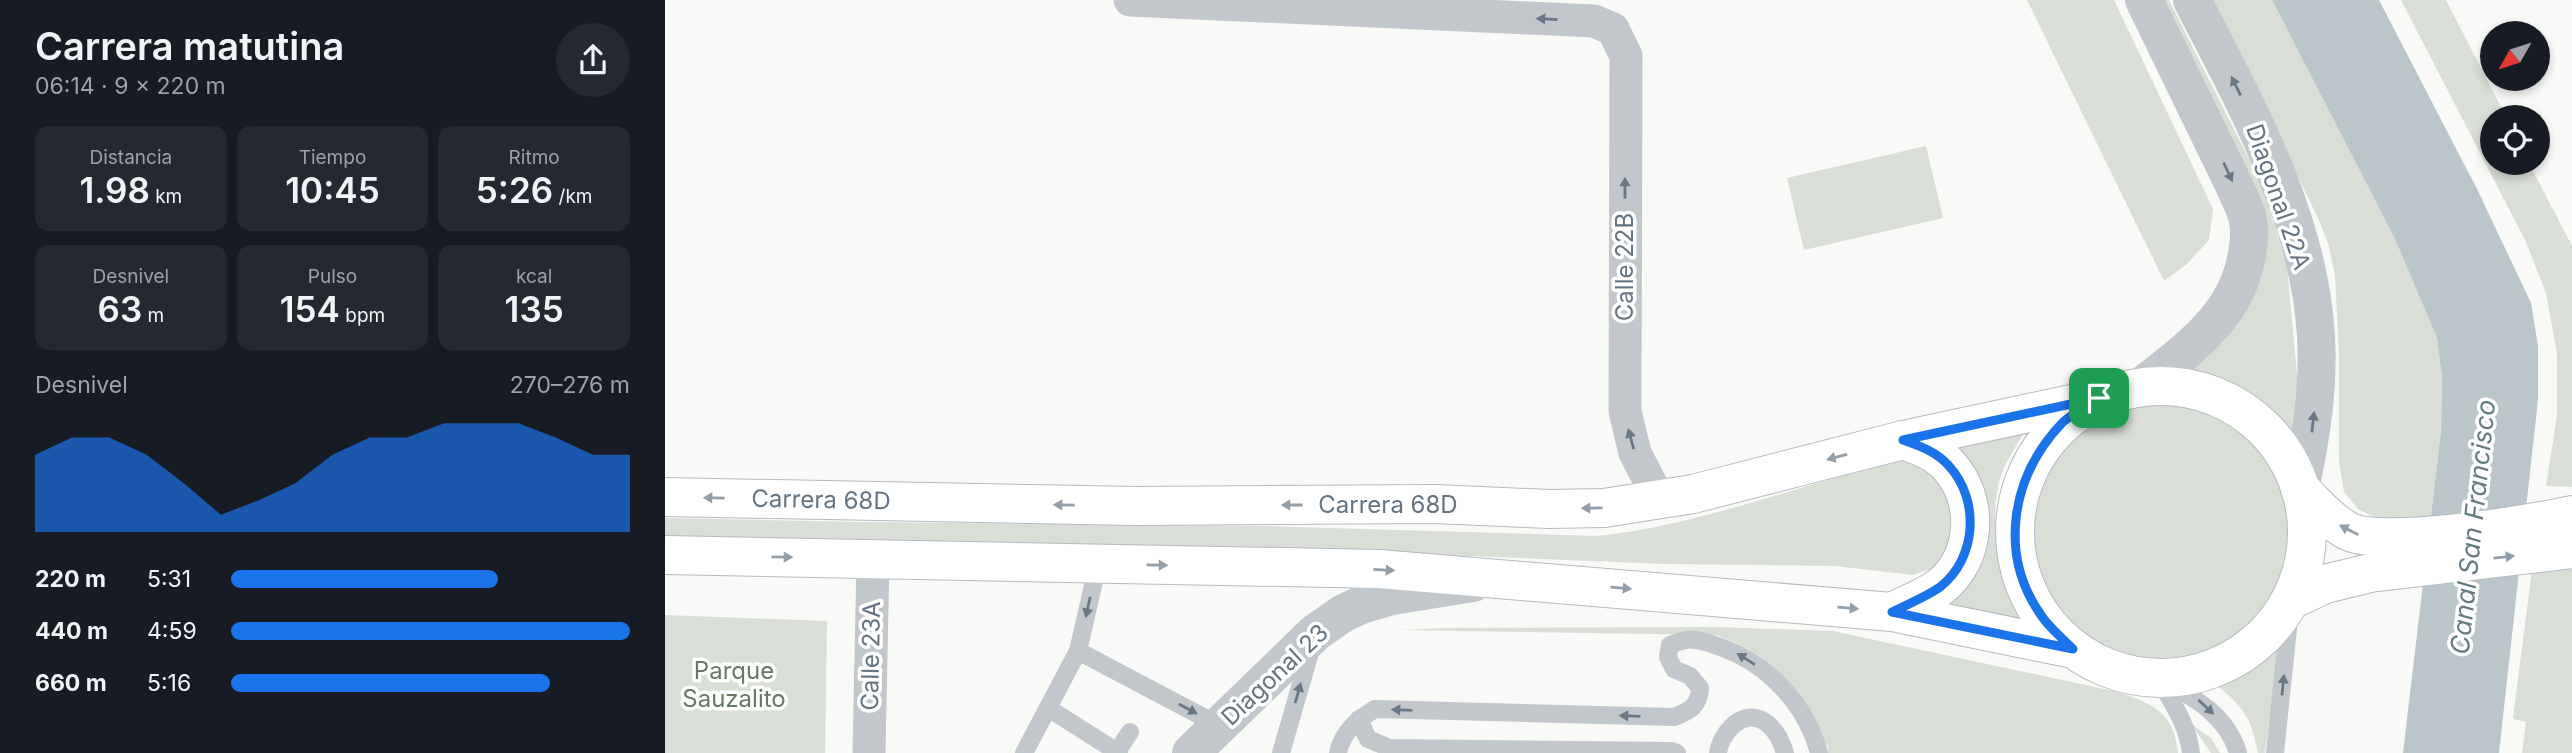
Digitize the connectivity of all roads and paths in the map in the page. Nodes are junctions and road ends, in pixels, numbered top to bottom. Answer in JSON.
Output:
{"nodes":[{"id":1,"x":1130,"y":0,"type":"edge"},
{"id":2,"x":2144,"y":0,"type":"edge"},
{"id":3,"x":2192,"y":0,"type":"edge"},
{"id":4,"x":2142,"y":386,"type":"junction"},
{"id":5,"x":2099,"y":398,"type":"junction"},
{"id":6,"x":1903,"y":440,"type":"junction"},
{"id":7,"x":2300,"y":489,"type":"junction"},
{"id":8,"x":665,"y":497,"type":"edge"},
{"id":9,"x":1660,"y":501,"type":"junction"},
{"id":10,"x":2558,"y":534,"type":"edge"},
{"id":11,"x":2413,"y":552,"type":"junction"},
{"id":12,"x":665,"y":555,"type":"edge"},
{"id":13,"x":873,"y":559,"type":"junction"},
{"id":14,"x":1098,"y":564,"type":"junction"},
{"id":15,"x":1504,"y":578,"type":"junction"},
{"id":16,"x":2291,"y":600,"type":"junction"},
{"id":17,"x":1892,"y":612,"type":"junction"},
{"id":18,"x":1315,"y":634,"type":"junction"},
{"id":19,"x":2073,"y":649,"type":"junction"},
{"id":20,"x":1078,"y":651,"type":"junction"},
{"id":21,"x":2158,"y":678,"type":"junction"},
{"id":22,"x":1048,"y":708,"type":"junction"},
{"id":23,"x":1359,"y":719,"type":"junction"},
{"id":24,"x":1130,"y":732,"type":"dead end"},
{"id":25,"x":1207,"y":742,"type":"edge"},
{"id":26,"x":869,"y":753,"type":"edge"},
{"id":27,"x":1024,"y":753,"type":"edge"},
{"id":28,"x":1117,"y":753,"type":"edge"},
{"id":29,"x":1282,"y":753,"type":"edge"},
{"id":30,"x":1338,"y":753,"type":"edge"},
{"id":31,"x":1677,"y":753,"type":"edge"},
{"id":32,"x":1718,"y":753,"type":"edge"},
{"id":33,"x":1785,"y":753,"type":"edge"},
{"id":34,"x":1819,"y":753,"type":"edge"},
{"id":35,"x":2190,"y":753,"type":"edge"},
{"id":36,"x":2238,"y":753,"type":"edge"},
{"id":37,"x":2276,"y":753,"type":"edge"}],
"edges":[{"from":9,"to":1,"type":"street","name":"Calle 22B","one_way":true},
{"from":2,"to":4,"type":"street","name":"Diagonal 22A","one_way":true},
{"from":7,"to":3,"type":"street","name":"Diagonal 22A","one_way":true},
{"from":4,"to":5,"type":"main road"},
{"from":4,"to":7,"type":"main road"},
{"from":5,"to":6,"type":"main road","name":"Carrera 68D"},
{"from":5,"to":19,"type":"main road"},
{"from":6,"to":9,"type":"main road","name":"Carrera 68D","one_way":true},
{"from":6,"to":17,"type":"main road"},
{"from":11,"to":7,"type":"main road","one_way":true},
{"from":7,"to":16,"type":"main road"},
{"from":9,"to":8,"type":"main road","name":"Carrera 68D","one_way":true},
{"from":10,"to":11,"type":"main road"},
{"from":11,"to":16,"type":"main road"},
{"from":12,"to":13,"type":"main road","one_way":true},
{"from":13,"to":14,"type":"main road"},
{"from":13,"to":26,"type":"street","name":"Calle 23A"},
{"from":14,"to":15,"type":"main road","one_way":true},
{"from":14,"to":20,"type":"lane","one_way":true},
{"from":15,"to":17,"type":"main road","one_way":true},
{"from":15,"to":18,"type":"street","name":"Diagonal 23"},
{"from":16,"to":21,"type":"main road"},
{"from":37,"to":16,"type":"lane","one_way":true},
{"from":17,"to":19,"type":"main road"},
{"from":18,"to":25,"type":"street","name":"Diagonal 23"},
{"from":29,"to":18,"type":"lane","one_way":true},
{"from":19,"to":21,"type":"main road"},
{"from":20,"to":22,"type":"lane"},
{"from":20,"to":25,"type":"lane","one_way":true},
{"from":21,"to":35,"type":"lane"},
{"from":21,"to":36,"type":"lane","one_way":true},
{"from":22,"to":27,"type":"lane"},
{"from":22,"to":28,"type":"lane"},
{"from":23,"to":30,"type":"lane"},
{"from":23,"to":31,"type":"lane"},
{"from":34,"to":23,"type":"lane","one_way":true},
{"from":24,"to":28,"type":"lane"},
{"from":32,"to":33,"type":"lane"}]}
